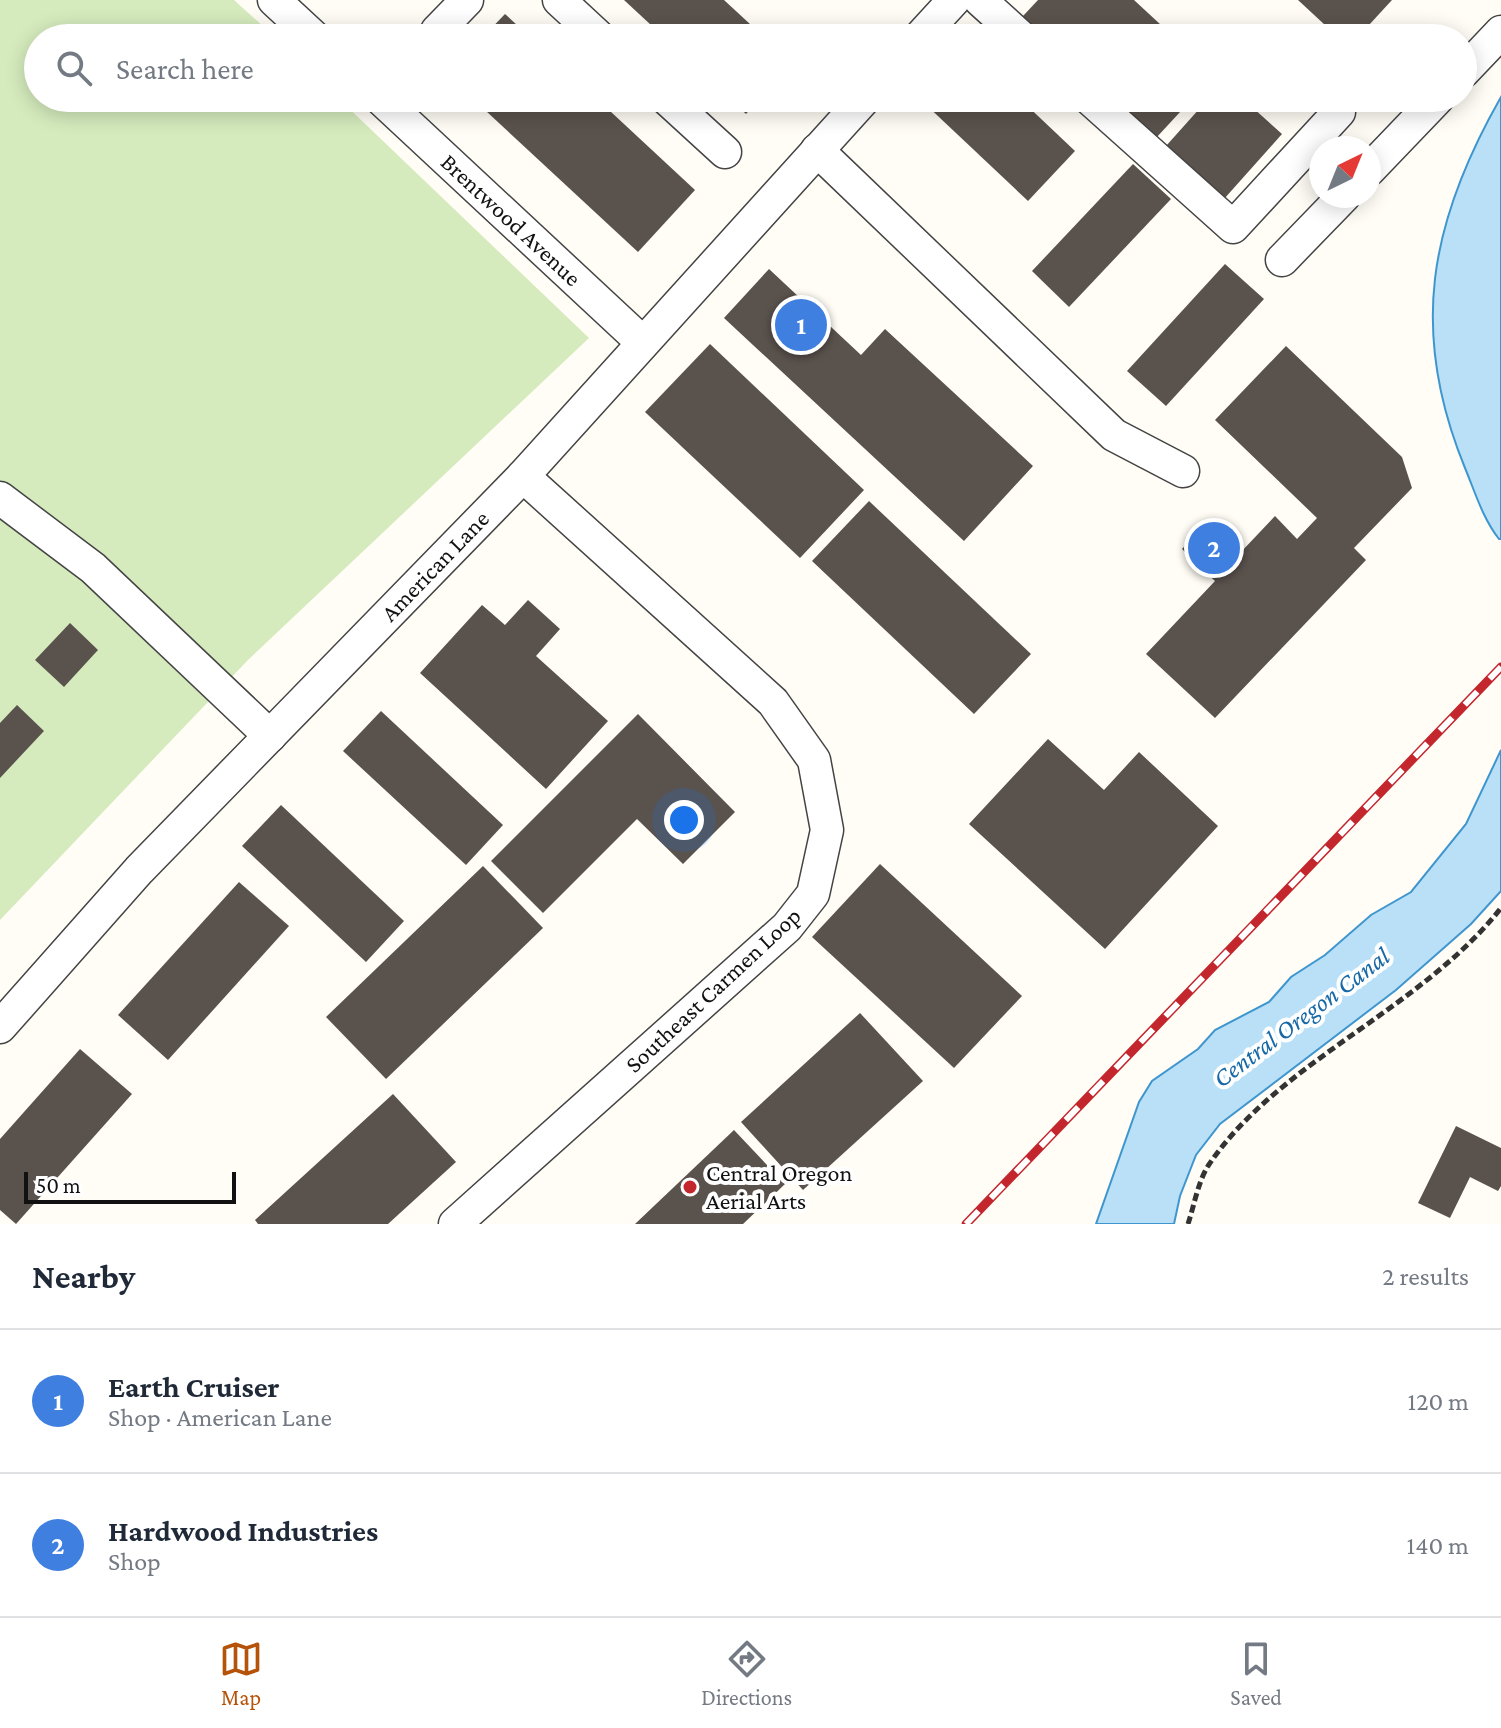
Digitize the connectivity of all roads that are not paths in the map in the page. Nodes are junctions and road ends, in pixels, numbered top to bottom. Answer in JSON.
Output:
{"nodes":[{"id":1,"x":274,"y":0,"type":"edge"},
{"id":2,"x":467,"y":0,"type":"edge"},
{"id":3,"x":559,"y":0,"type":"edge"},
{"id":4,"x":954,"y":0,"type":"edge"},
{"id":5,"x":980,"y":0,"type":"edge"},
{"id":6,"x":300,"y":24,"type":"edge"},
{"id":7,"x":444,"y":24,"type":"edge"},
{"id":8,"x":585,"y":24,"type":"edge"},
{"id":9,"x":932,"y":24,"type":"edge"},
{"id":10,"x":1007,"y":24,"type":"edge"},
{"id":11,"x":1501,"y":32,"type":"edge"},
{"id":12,"x":1477,"y":57,"type":"edge"},
{"id":13,"x":395,"y":112,"type":"edge"},
{"id":14,"x":681,"y":112,"type":"edge"},
{"id":15,"x":852,"y":112,"type":"edge"},
{"id":16,"x":1105,"y":112,"type":"edge"},
{"id":17,"x":1339,"y":112,"type":"dead end"},
{"id":18,"x":1425,"y":112,"type":"edge"},
{"id":19,"x":817,"y":150,"type":"junction"},
{"id":20,"x":725,"y":152,"type":"dead end"},
{"id":21,"x":1381,"y":157,"type":"edge"},
{"id":22,"x":1332,"y":208,"type":"edge"},
{"id":23,"x":1282,"y":260,"type":"dead end"},
{"id":24,"x":642,"y":342,"type":"junction"},
{"id":25,"x":1183,"y":471,"type":"dead end"},
{"id":26,"x":523,"y":476,"type":"junction"},
{"id":27,"x":0,"y":498,"type":"edge"},
{"id":28,"x":270,"y":736,"type":"junction"},
{"id":29,"x":0,"y":1027,"type":"edge"},
{"id":30,"x":455,"y":1224,"type":"edge"}],
"edges":[{"from":1,"to":6,"type":"street"},
{"from":2,"to":7,"type":"street"},
{"from":3,"to":8,"type":"street"},
{"from":4,"to":9,"type":"street"},
{"from":5,"to":10,"type":"street"},
{"from":11,"to":12,"type":"street"},
{"from":13,"to":24,"type":"street","name":"Brentwood Avenue"},
{"from":14,"to":20,"type":"street"},
{"from":15,"to":19,"type":"street","name":"American Lane"},
{"from":16,"to":17,"type":"street"},
{"from":18,"to":21,"type":"street"},
{"from":19,"to":24,"type":"street","name":"American Lane"},
{"from":19,"to":25,"type":"street"},
{"from":22,"to":23,"type":"street"},
{"from":24,"to":26,"type":"street","name":"American Lane"},
{"from":26,"to":28,"type":"street","name":"American Lane"},
{"from":26,"to":30,"type":"street","name":"Southeast Carmen Loop"},
{"from":27,"to":28,"type":"street"},
{"from":28,"to":29,"type":"street","name":"American Lane"}]}
